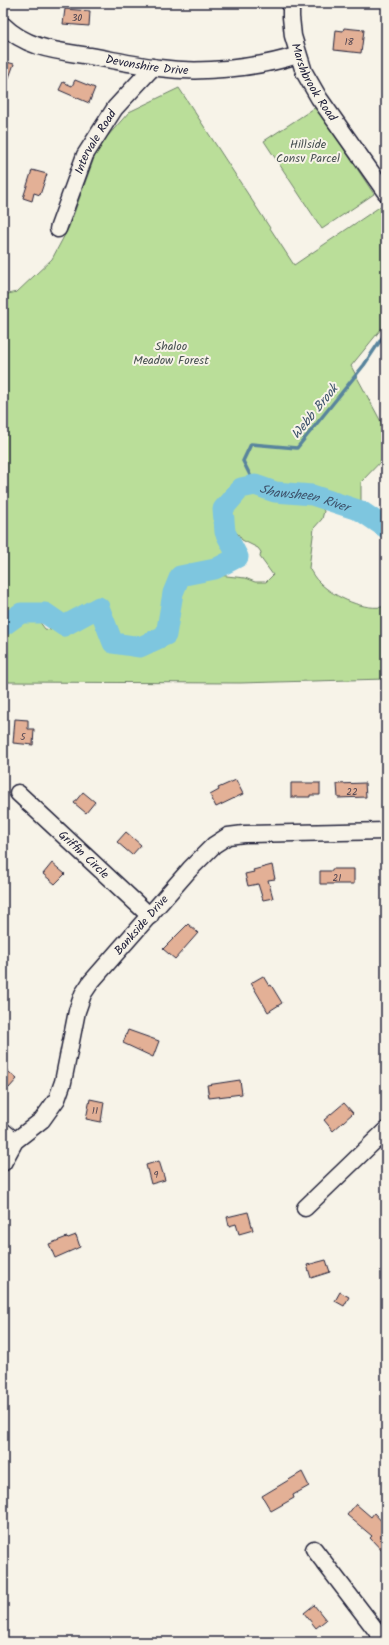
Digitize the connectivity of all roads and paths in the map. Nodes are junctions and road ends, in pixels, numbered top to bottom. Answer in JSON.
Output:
{"nodes":[{"id":1,"x":291,"y":3,"type":"edge"},
{"id":2,"x":3,"y":25,"type":"edge"},
{"id":3,"x":298,"y":55,"type":"junction"},
{"id":4,"x":153,"y":67,"type":"junction"},
{"id":5,"x":386,"y":193,"type":"edge"},
{"id":6,"x":58,"y":230,"type":"dead end"},
{"id":7,"x":18,"y":793,"type":"dead end"},
{"id":8,"x":386,"y":831,"type":"edge"},
{"id":9,"x":150,"y":916,"type":"junction"},
{"id":10,"x":3,"y":1130,"type":"edge"},
{"id":11,"x":386,"y":1130,"type":"edge"},
{"id":12,"x":16,"y":1141,"type":"junction"},
{"id":13,"x":3,"y":1163,"type":"edge"},
{"id":14,"x":305,"y":1208,"type":"dead end"},
{"id":15,"x":314,"y":1549,"type":"dead end"},
{"id":16,"x":385,"y":1642,"type":"edge"}],
"edges":[{"from":1,"to":3,"type":"street","name":"Marshbrook Road"},
{"from":2,"to":4,"type":"street","name":"Devonshire Drive"},
{"from":3,"to":4,"type":"street","name":"Devonshire Drive"},
{"from":3,"to":5,"type":"street","name":"Marshbrook Road"},
{"from":4,"to":6,"type":"street","name":"Intervale Road"},
{"from":7,"to":9,"type":"street","name":"Griffin Circle"},
{"from":8,"to":9,"type":"street","name":"Bankside Drive"},
{"from":9,"to":12,"type":"street","name":"Bankside Drive"},
{"from":10,"to":12,"type":"street"},
{"from":11,"to":14,"type":"street"},
{"from":12,"to":13,"type":"street","name":"Bankside Drive"},
{"from":15,"to":16,"type":"street"}]}
